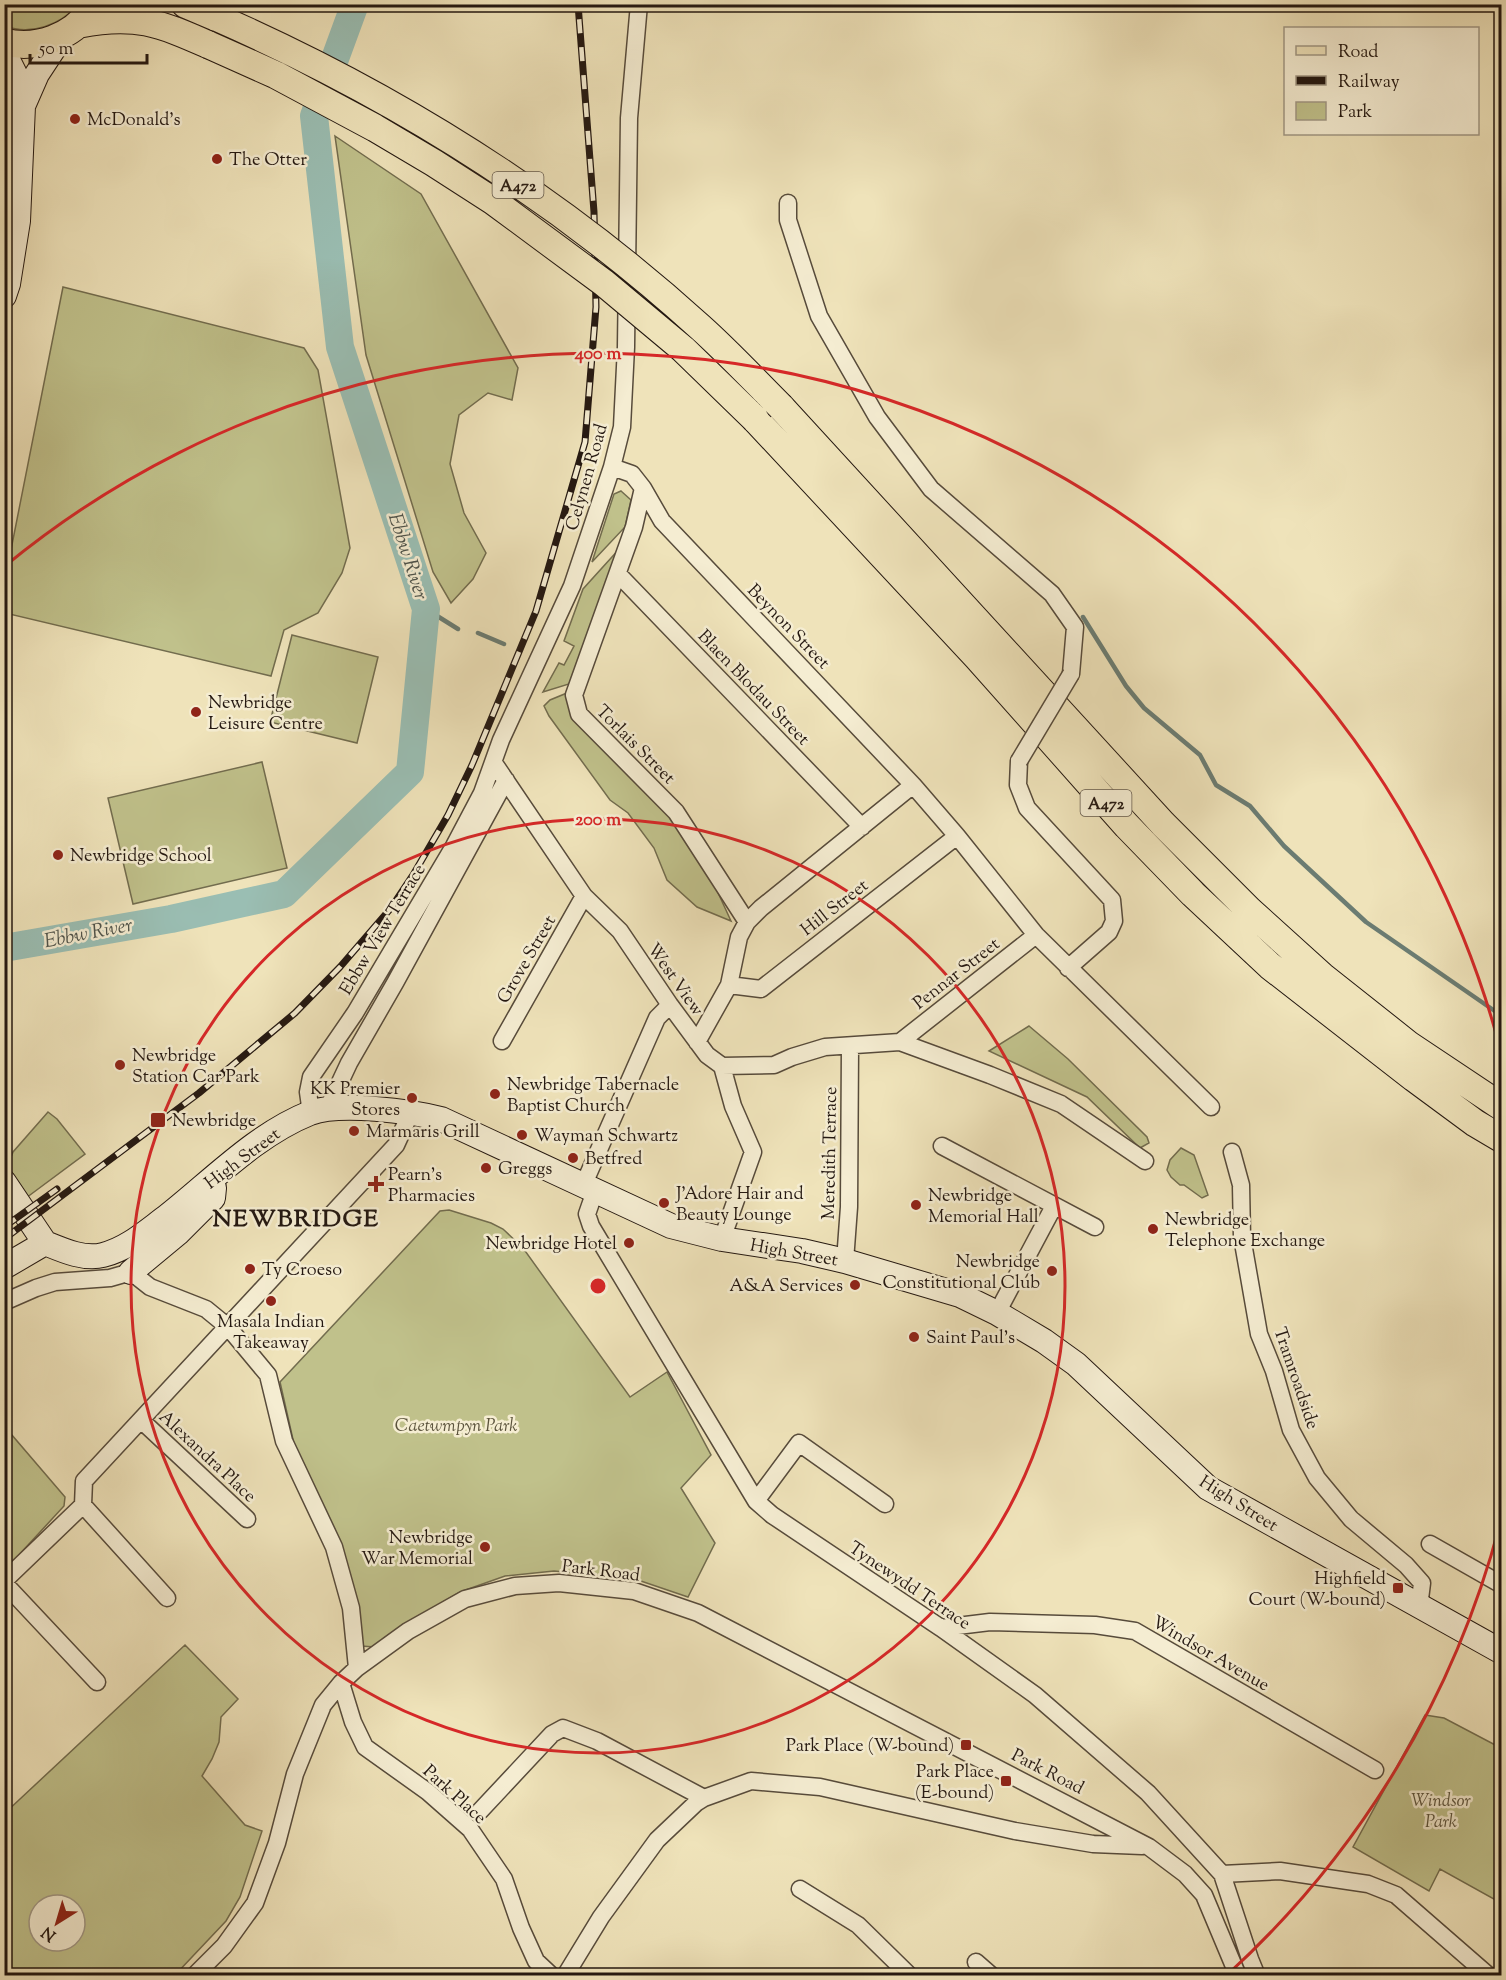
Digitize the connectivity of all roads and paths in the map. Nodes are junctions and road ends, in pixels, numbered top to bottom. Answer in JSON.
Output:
{"nodes":[{"id":1,"x":185,"y":4,"type":"edge"},
{"id":2,"x":639,"y":4,"type":"edge"},
{"id":3,"x":79,"y":22,"type":"edge"},
{"id":4,"x":4,"y":42,"type":"edge"},
{"id":5,"x":4,"y":52,"type":"edge"},
{"id":6,"x":23,"y":106,"type":"junction"},
{"id":7,"x":788,"y":204,"type":"dead end"},
{"id":8,"x":4,"y":296,"type":"edge"},
{"id":9,"x":612,"y":467,"type":"junction"},
{"id":10,"x":643,"y":488,"type":"junction"},
{"id":11,"x":618,"y":574,"type":"junction"},
{"id":12,"x":494,"y":763,"type":"junction"},
{"id":13,"x":506,"y":780,"type":"junction"},
{"id":14,"x":913,"y":785,"type":"junction"},
{"id":15,"x":862,"y":827,"type":"junction"},
{"id":16,"x":957,"y":836,"type":"junction"},
{"id":17,"x":584,"y":896,"type":"junction"},
{"id":18,"x":747,"y":922,"type":"junction"},
{"id":19,"x":1036,"y":935,"type":"junction"},
{"id":20,"x":1068,"y":968,"type":"junction"},
{"id":21,"x":729,"y":985,"type":"junction"},
{"id":22,"x":670,"y":1005,"type":"junction"},
{"id":23,"x":502,"y":1041,"type":"dead end"},
{"id":24,"x":698,"y":1042,"type":"junction"},
{"id":25,"x":900,"y":1042,"type":"junction"},
{"id":26,"x":850,"y":1046,"type":"junction"},
{"id":27,"x":722,"y":1066,"type":"junction"},
{"id":28,"x":1210,"y":1107,"type":"dead end"},
{"id":29,"x":1502,"y":1107,"type":"edge"},
{"id":30,"x":319,"y":1111,"type":"junction"},
{"id":31,"x":411,"y":1112,"type":"junction"},
{"id":32,"x":1502,"y":1139,"type":"edge"},
{"id":33,"x":942,"y":1146,"type":"dead end"},
{"id":34,"x":1232,"y":1152,"type":"dead end"},
{"id":35,"x":1145,"y":1161,"type":"dead end"},
{"id":36,"x":215,"y":1177,"type":"junction"},
{"id":37,"x":4,"y":1182,"type":"edge"},
{"id":38,"x":589,"y":1188,"type":"junction"},
{"id":39,"x":1054,"y":1206,"type":"junction"},
{"id":40,"x":1095,"y":1227,"type":"dead end"},
{"id":41,"x":722,"y":1239,"type":"junction"},
{"id":42,"x":45,"y":1243,"type":"junction"},
{"id":43,"x":845,"y":1261,"type":"junction"},
{"id":44,"x":4,"y":1267,"type":"edge"},
{"id":45,"x":131,"y":1272,"type":"junction"},
{"id":46,"x":4,"y":1302,"type":"edge"},
{"id":47,"x":997,"y":1313,"type":"junction"},
{"id":48,"x":228,"y":1327,"type":"junction"},
{"id":49,"x":142,"y":1421,"type":"junction"},
{"id":50,"x":756,"y":1501,"type":"junction"},
{"id":51,"x":885,"y":1504,"type":"dead end"},
{"id":52,"x":83,"y":1505,"type":"junction"},
{"id":53,"x":248,"y":1520,"type":"dead end"},
{"id":54,"x":1430,"y":1544,"type":"dead end"},
{"id":55,"x":4,"y":1582,"type":"edge"},
{"id":56,"x":1502,"y":1585,"type":"edge"},
{"id":57,"x":167,"y":1598,"type":"dead end"},
{"id":58,"x":1419,"y":1607,"type":"junction"},
{"id":59,"x":941,"y":1628,"type":"junction"},
{"id":60,"x":1502,"y":1652,"type":"edge"},
{"id":61,"x":357,"y":1668,"type":"junction"},
{"id":62,"x":97,"y":1682,"type":"dead end"},
{"id":63,"x":341,"y":1683,"type":"junction"},
{"id":64,"x":1375,"y":1770,"type":"dead end"},
{"id":65,"x":704,"y":1798,"type":"junction"},
{"id":66,"x":480,"y":1811,"type":"dead end"},
{"id":67,"x":1149,"y":1847,"type":"junction"},
{"id":68,"x":1222,"y":1874,"type":"junction"},
{"id":69,"x":800,"y":1889,"type":"dead end"},
{"id":70,"x":976,"y":1962,"type":"dead end"},
{"id":71,"x":194,"y":1976,"type":"edge"},
{"id":72,"x":552,"y":1976,"type":"edge"},
{"id":73,"x":565,"y":1976,"type":"edge"},
{"id":74,"x":910,"y":1976,"type":"edge"},
{"id":75,"x":992,"y":1976,"type":"edge"},
{"id":76,"x":1238,"y":1976,"type":"edge"},
{"id":77,"x":1257,"y":1976,"type":"edge"},
{"id":78,"x":1489,"y":1976,"type":"edge"}],
"edges":[{"from":1,"to":29,"type":"main road","number":"A472","bridge":true},
{"from":2,"to":9,"type":"street","name":"Celynen Road"},
{"from":3,"to":4,"type":"main road","number":"A472"},
{"from":3,"to":6,"type":"street"},
{"from":3,"to":32,"type":"main road","number":"A472","bridge":true},
{"from":5,"to":6,"type":"street"},
{"from":6,"to":8,"type":"street"},
{"from":7,"to":20,"type":"street","bridge":true},
{"from":9,"to":10,"type":"street"},
{"from":9,"to":12,"type":"street","name":"Celynen Road"},
{"from":10,"to":11,"type":"street","name":"Torlais Street"},
{"from":10,"to":14,"type":"street","name":"Beynon Street"},
{"from":11,"to":15,"type":"street","name":"Blaen Blodau Street"},
{"from":11,"to":18,"type":"street","name":"Torlais Street"},
{"from":12,"to":13,"type":"street","name":"West View"},
{"from":12,"to":30,"type":"street","name":"Ebbw View Terrace"},
{"from":13,"to":17,"type":"street","name":"West View"},
{"from":13,"to":30,"type":"street"},
{"from":14,"to":15,"type":"street"},
{"from":14,"to":16,"type":"street","name":"Beynon Street"},
{"from":15,"to":18,"type":"street"},
{"from":16,"to":19,"type":"street","name":"Beynon Street"},
{"from":16,"to":21,"type":"street","name":"Hill Street"},
{"from":17,"to":22,"type":"street","name":"West View"},
{"from":17,"to":23,"type":"street","name":"Grove Street"},
{"from":18,"to":21,"type":"street"},
{"from":19,"to":20,"type":"street"},
{"from":19,"to":25,"type":"street","name":"Pennar Street"},
{"from":20,"to":28,"type":"street"},
{"from":21,"to":24,"type":"street"},
{"from":22,"to":24,"type":"street","name":"West View"},
{"from":22,"to":38,"type":"street","name":"Tynewydd Terrace"},
{"from":24,"to":27,"type":"street","name":"West View"},
{"from":25,"to":26,"type":"street"},
{"from":25,"to":35,"type":"street"},
{"from":26,"to":27,"type":"street"},
{"from":26,"to":43,"type":"street","name":"Meredith Terrace"},
{"from":27,"to":41,"type":"street"},
{"from":30,"to":31,"type":"street","name":"High Street"},
{"from":30,"to":36,"type":"street","name":"High Street"},
{"from":31,"to":38,"type":"street","name":"High Street"},
{"from":31,"to":48,"type":"street","name":"Alexandra Place"},
{"from":33,"to":39,"type":"street"},
{"from":34,"to":58,"type":"street","name":"Tramroadside"},
{"from":36,"to":42,"type":"street","name":"High Street"},
{"from":36,"to":45,"type":"street"},
{"from":37,"to":42,"type":"street"},
{"from":38,"to":41,"type":"street","name":"High Street"},
{"from":38,"to":50,"type":"street","name":"Tynewydd Terrace"},
{"from":39,"to":40,"type":"street"},
{"from":39,"to":47,"type":"street"},
{"from":41,"to":43,"type":"street","name":"High Street"},
{"from":42,"to":44,"type":"street"},
{"from":43,"to":47,"type":"street","name":"High Street"},
{"from":45,"to":46,"type":"street"},
{"from":45,"to":48,"type":"street"},
{"from":47,"to":58,"type":"street","name":"High Street"},
{"from":48,"to":49,"type":"street","name":"Alexandra Place"},
{"from":48,"to":61,"type":"street"},
{"from":49,"to":52,"type":"street","name":"Alexandra Place"},
{"from":49,"to":53,"type":"street","name":"Alexandra Place"},
{"from":50,"to":51,"type":"street"},
{"from":50,"to":59,"type":"street","name":"Tynewydd Terrace"},
{"from":52,"to":55,"type":"street"},
{"from":52,"to":57,"type":"street"},
{"from":54,"to":56,"type":"street"},
{"from":55,"to":62,"type":"street"},
{"from":58,"to":60,"type":"street","name":"High Street"},
{"from":59,"to":64,"type":"street","name":"Windsor Avenue"},
{"from":59,"to":68,"type":"street","name":"Tynewydd Terrace"},
{"from":61,"to":63,"type":"street","name":"Park Road"},
{"from":61,"to":67,"type":"street","name":"Park Road"},
{"from":63,"to":71,"type":"street","name":"Park Road"},
{"from":63,"to":72,"type":"street","name":"Park Place"},
{"from":65,"to":66,"type":"street","name":"Park Place"},
{"from":65,"to":67,"type":"street"},
{"from":65,"to":73,"type":"street"},
{"from":67,"to":76,"type":"street","name":"Park Road"},
{"from":68,"to":77,"type":"street","name":"Tynewydd Terrace"},
{"from":68,"to":78,"type":"street"},
{"from":69,"to":74,"type":"street"},
{"from":70,"to":75,"type":"street"}]}
